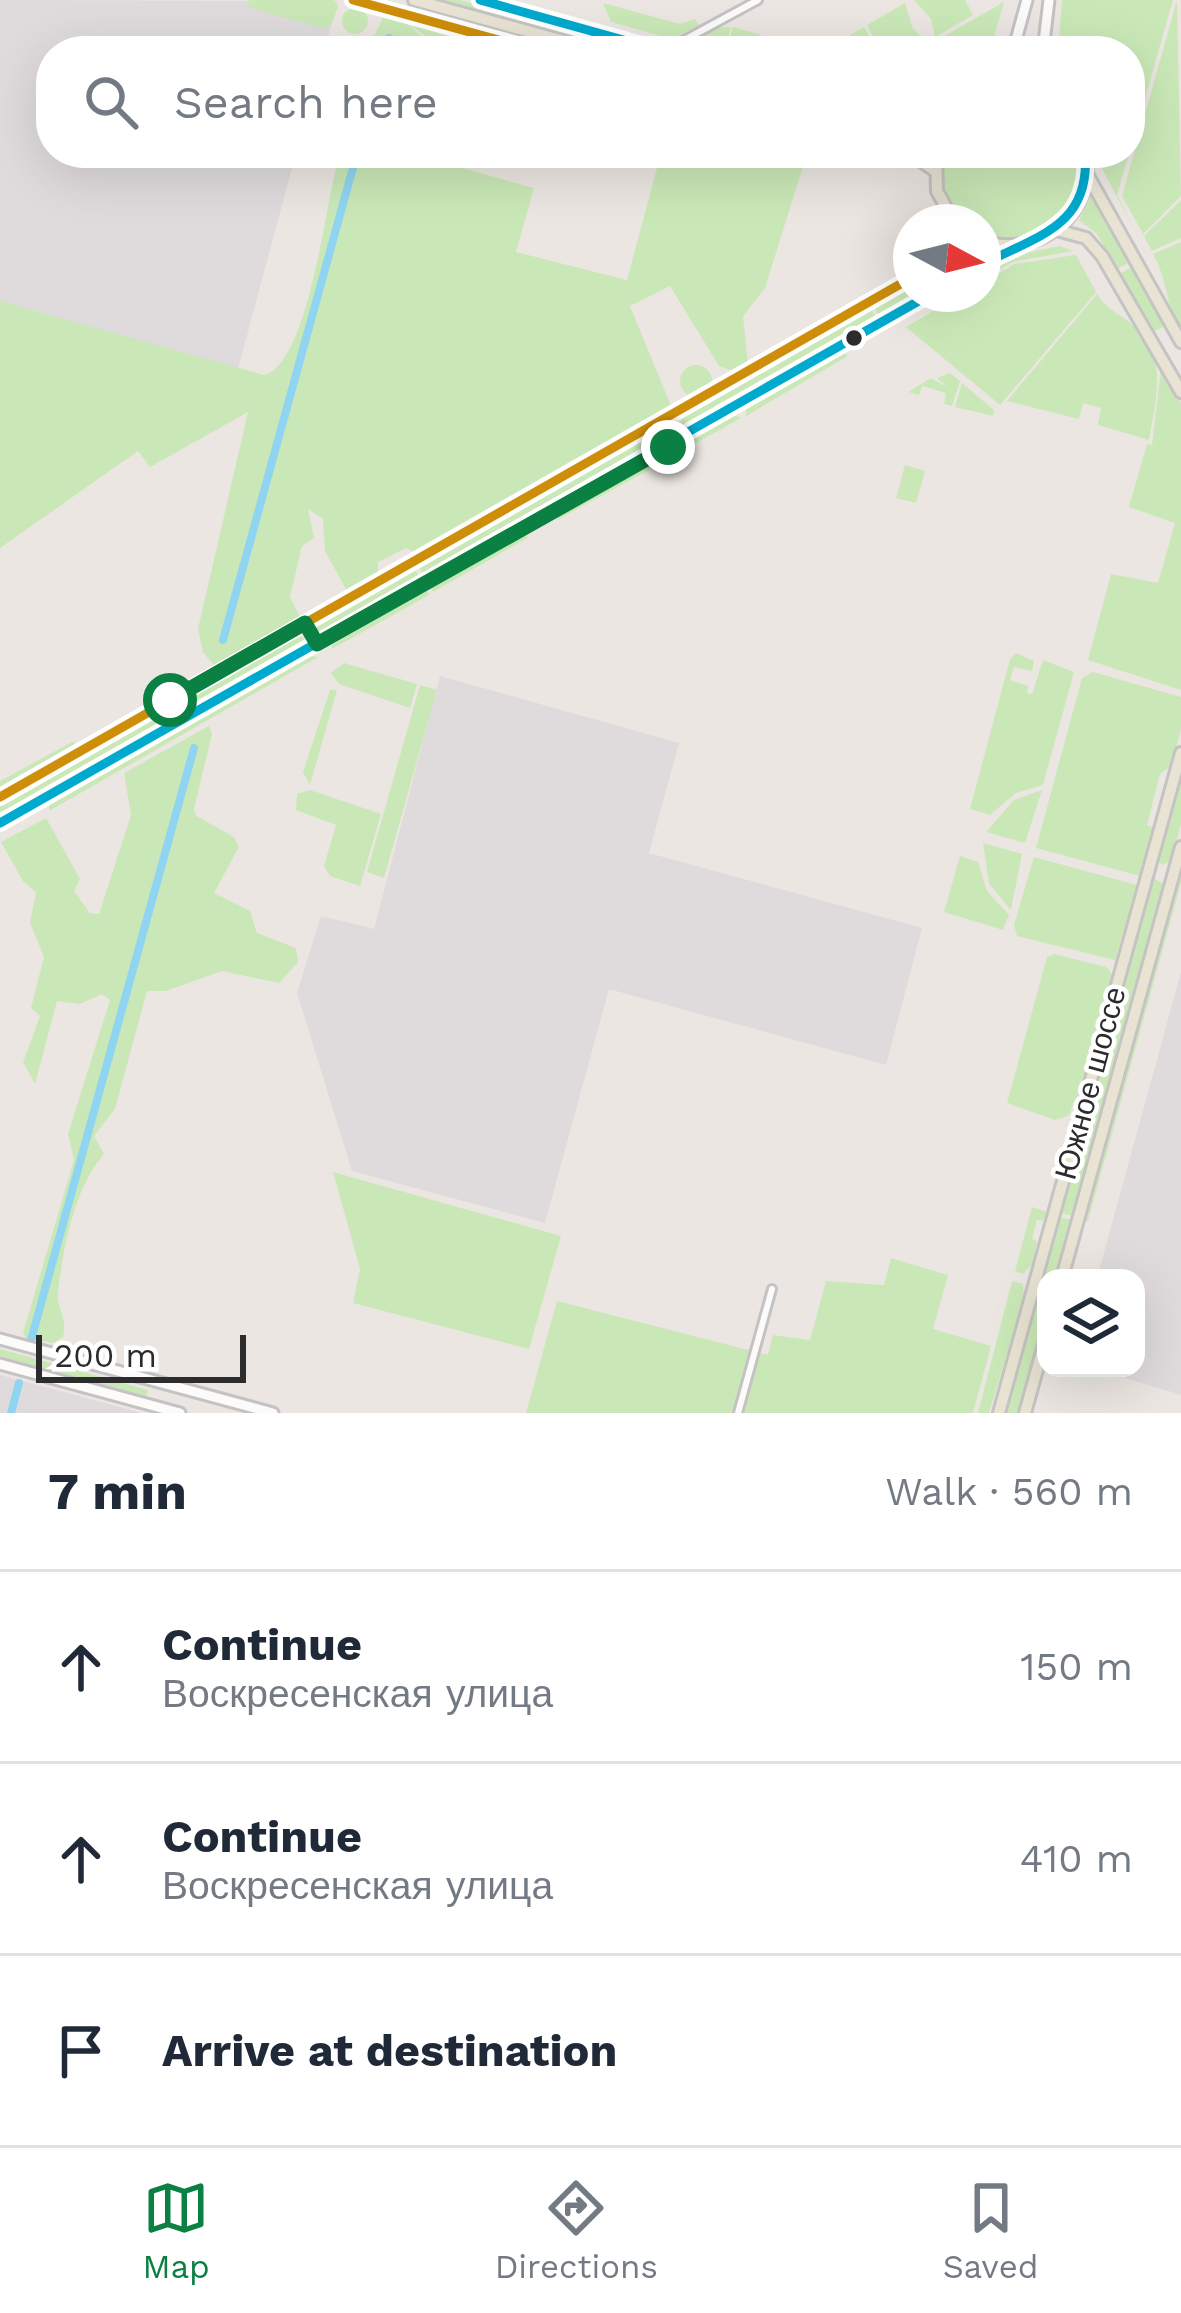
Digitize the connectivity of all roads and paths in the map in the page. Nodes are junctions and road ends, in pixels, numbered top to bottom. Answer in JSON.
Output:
{"nodes":[{"id":1,"x":353,"y":0,"type":"edge"},
{"id":2,"x":414,"y":0,"type":"edge"},
{"id":3,"x":480,"y":0,"type":"edge"},
{"id":4,"x":758,"y":0,"type":"edge"},
{"id":5,"x":1027,"y":0,"type":"edge"},
{"id":6,"x":1049,"y":0,"type":"edge"},
{"id":7,"x":514,"y":4,"type":"edge"},
{"id":8,"x":484,"y":36,"type":"edge"},
{"id":9,"x":545,"y":36,"type":"edge"},
{"id":10,"x":615,"y":36,"type":"edge"},
{"id":11,"x":692,"y":36,"type":"edge"},
{"id":12,"x":1016,"y":36,"type":"edge"},
{"id":13,"x":1045,"y":36,"type":"edge"},
{"id":14,"x":936,"y":168,"type":"edge"},
{"id":15,"x":1086,"y":168,"type":"edge"},
{"id":16,"x":1087,"y":174,"type":"junction"},
{"id":17,"x":945,"y":204,"type":"edge"},
{"id":18,"x":1057,"y":230,"type":"junction"},
{"id":19,"x":1001,"y":244,"type":"edge"},
{"id":20,"x":1018,"y":246,"type":"junction"},
{"id":21,"x":1001,"y":255,"type":"edge"},
{"id":22,"x":893,"y":288,"type":"edge"},
{"id":23,"x":901,"y":312,"type":"edge"},
{"id":24,"x":1174,"y":330,"type":"junction"},
{"id":25,"x":1181,"y":342,"type":"edge"},
{"id":26,"x":1154,"y":343,"type":"junction"},
{"id":27,"x":1181,"y":392,"type":"edge"},
{"id":28,"x":670,"y":416,"type":"junction"},
{"id":29,"x":683,"y":438,"type":"junction"},
{"id":30,"x":305,"y":623,"type":"junction"},
{"id":31,"x":317,"y":644,"type":"junction"},
{"id":32,"x":1181,"y":753,"type":"edge"},
{"id":33,"x":0,"y":796,"type":"edge"},
{"id":34,"x":0,"y":823,"type":"edge"},
{"id":35,"x":1181,"y":847,"type":"edge"},
{"id":36,"x":1154,"y":852,"type":"junction"},
{"id":37,"x":1177,"y":861,"type":"junction"},
{"id":38,"x":1147,"y":877,"type":"junction"},
{"id":39,"x":1172,"y":882,"type":"junction"},
{"id":40,"x":1064,"y":1269,"type":"edge"},
{"id":41,"x":772,"y":1288,"type":"dead end"},
{"id":42,"x":0,"y":1339,"type":"edge"},
{"id":43,"x":0,"y":1364,"type":"edge"},
{"id":44,"x":1037,"y":1370,"type":"edge"},
{"id":45,"x":180,"y":1413,"type":"edge"},
{"id":46,"x":273,"y":1413,"type":"edge"},
{"id":47,"x":738,"y":1413,"type":"edge"},
{"id":48,"x":998,"y":1413,"type":"edge"},
{"id":49,"x":1025,"y":1413,"type":"edge"}],
"edges":[{"from":1,"to":8,"type":"main road"},
{"from":2,"to":9,"type":"main road"},
{"from":3,"to":7,"type":"main road"},
{"from":4,"to":11,"type":"street"},
{"from":5,"to":12,"type":"main road"},
{"from":6,"to":13,"type":"main road"},
{"from":7,"to":10,"type":"main road"},
{"from":14,"to":17,"type":"main road"},
{"from":15,"to":16,"type":"main road"},
{"from":16,"to":18,"type":"main road"},
{"from":16,"to":24,"type":"main road"},
{"from":18,"to":20,"type":"main road"},
{"from":18,"to":26,"type":"main road"},
{"from":19,"to":20,"type":"main road"},
{"from":20,"to":21,"type":"main road"},
{"from":22,"to":28,"type":"main road"},
{"from":23,"to":29,"type":"main road"},
{"from":24,"to":25,"type":"main road"},
{"from":24,"to":26,"type":"main road"},
{"from":26,"to":27,"type":"main road"},
{"from":28,"to":29,"type":"main road"},
{"from":28,"to":30,"type":"main road"},
{"from":29,"to":31,"type":"main road"},
{"from":30,"to":31,"type":"main road"},
{"from":30,"to":33,"type":"main road"},
{"from":31,"to":34,"type":"main road"},
{"from":32,"to":36,"type":"main road","name":"Южное шоссе"},
{"from":35,"to":37,"type":"main road","name":"Южное шоссе"},
{"from":36,"to":37,"type":"main road"},
{"from":36,"to":38,"type":"main road","name":"Южное шоссе"},
{"from":37,"to":39,"type":"main road","name":"Южное шоссе"},
{"from":38,"to":39,"type":"main road"},
{"from":38,"to":48,"type":"main road","name":"Южное шоссе"},
{"from":39,"to":40,"type":"main road","name":"Южное шоссе"},
{"from":41,"to":47,"type":"street"},
{"from":42,"to":46,"type":"main road"},
{"from":43,"to":45,"type":"main road"},
{"from":44,"to":49,"type":"main road"}]}
